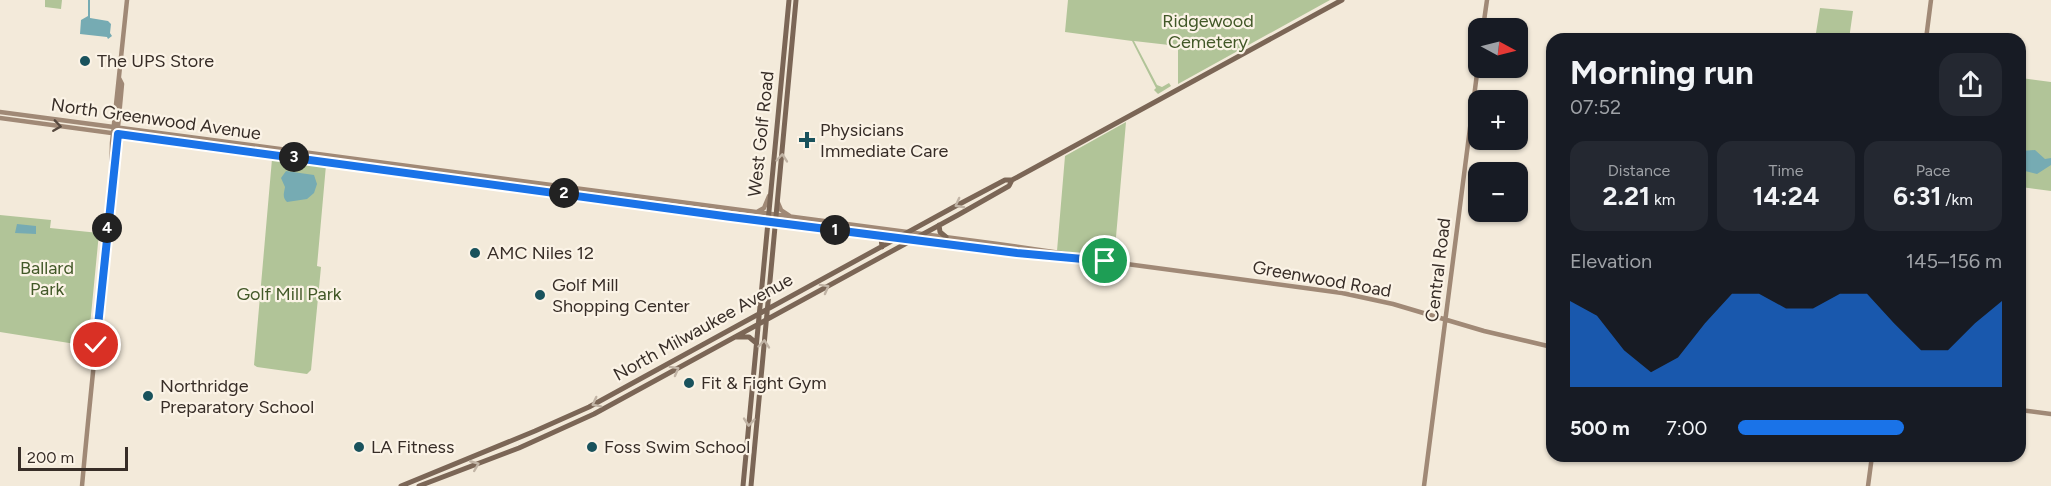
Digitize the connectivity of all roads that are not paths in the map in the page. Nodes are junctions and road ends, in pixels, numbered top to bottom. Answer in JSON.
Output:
{"nodes":[{"id":1,"x":127,"y":0,"type":"edge"},
{"id":2,"x":789,"y":0,"type":"edge"},
{"id":3,"x":796,"y":0,"type":"edge"},
{"id":4,"x":1342,"y":0,"type":"edge"},
{"id":5,"x":1486,"y":0,"type":"edge"},
{"id":6,"x":1931,"y":0,"type":"edge"},
{"id":7,"x":1484,"y":18,"type":"edge"},
{"id":8,"x":1927,"y":33,"type":"edge"},
{"id":9,"x":1476,"y":78,"type":"edge"},
{"id":10,"x":0,"y":112,"type":"edge"},
{"id":11,"x":0,"y":118,"type":"edge"},
{"id":12,"x":116,"y":127,"type":"junction"},
{"id":13,"x":115,"y":134,"type":"junction"},
{"id":14,"x":1012,"y":180,"type":"junction"},
{"id":15,"x":770,"y":193,"type":"junction"},
{"id":16,"x":778,"y":203,"type":"junction"},
{"id":17,"x":747,"y":212,"type":"junction"},
{"id":18,"x":768,"y":218,"type":"junction"},
{"id":19,"x":792,"y":218,"type":"junction"},
{"id":20,"x":776,"y":219,"type":"junction"},
{"id":21,"x":757,"y":220,"type":"junction"},
{"id":22,"x":939,"y":225,"type":"junction"},
{"id":23,"x":908,"y":232,"type":"junction"},
{"id":24,"x":766,"y":234,"type":"junction"},
{"id":25,"x":923,"y":234,"type":"junction"},
{"id":26,"x":876,"y":235,"type":"junction"},
{"id":27,"x":946,"y":237,"type":"junction"},
{"id":28,"x":898,"y":238,"type":"junction"},
{"id":29,"x":913,"y":240,"type":"junction"},
{"id":30,"x":882,"y":247,"type":"junction"},
{"id":31,"x":1082,"y":258,"type":"junction"},
{"id":32,"x":767,"y":309,"type":"junction"},
{"id":33,"x":759,"y":314,"type":"junction"},
{"id":34,"x":766,"y":320,"type":"junction"},
{"id":35,"x":1445,"y":320,"type":"junction"},
{"id":36,"x":758,"y":325,"type":"junction"},
{"id":37,"x":735,"y":337,"type":"junction"},
{"id":38,"x":756,"y":343,"type":"junction"},
{"id":39,"x":1546,"y":346,"type":"edge"},
{"id":40,"x":2026,"y":411,"type":"edge"},
{"id":41,"x":2051,"y":414,"type":"edge"},
{"id":42,"x":1871,"y":462,"type":"edge"},
{"id":43,"x":82,"y":486,"type":"edge"},
{"id":44,"x":401,"y":486,"type":"edge"},
{"id":45,"x":419,"y":486,"type":"edge"},
{"id":46,"x":743,"y":486,"type":"edge"},
{"id":47,"x":751,"y":486,"type":"edge"},
{"id":48,"x":1424,"y":486,"type":"edge"},
{"id":49,"x":1868,"y":486,"type":"edge"}],
"edges":[{"from":1,"to":12,"type":"main road"},
{"from":2,"to":15,"type":"main road","name":"West Golf Road"},
{"from":16,"to":3,"type":"main road","name":"West Golf Road","one_way":true},
{"from":4,"to":14,"type":"main road","name":"North Milwaukee Avenue"},
{"from":5,"to":7,"type":"main road"},
{"from":6,"to":8,"type":"main road"},
{"from":9,"to":35,"type":"main road","name":"Central Road"},
{"from":10,"to":12,"type":"main road","name":"North Greenwood Avenue"},
{"from":11,"to":13,"type":"main road","name":"North Greenwood Avenue","one_way":true},
{"from":12,"to":13,"type":"main road"},
{"from":12,"to":17,"type":"main road","name":"North Greenwood Avenue"},
{"from":13,"to":21,"type":"main road","name":"North Greenwood Avenue"},
{"from":13,"to":43,"type":"main road"},
{"from":14,"to":22,"type":"main road","name":"North Milwaukee Avenue"},
{"from":14,"to":23,"type":"main road","name":"North Milwaukee Avenue","one_way":true},
{"from":15,"to":17,"type":"main road"},
{"from":15,"to":18,"type":"main road","name":"West Golf Road"},
{"from":16,"to":19,"type":"main road"},
{"from":16,"to":20,"type":"main road","name":"West Golf Road"},
{"from":17,"to":18,"type":"main road","name":"North Greenwood Avenue"},
{"from":18,"to":20,"type":"main road","name":"North Greenwood Avenue"},
{"from":18,"to":21,"type":"main road","name":"North Greenwood Avenue"},
{"from":18,"to":24,"type":"main road","name":"West Golf Road"},
{"from":19,"to":20,"type":"main road","name":"North Greenwood Avenue"},
{"from":19,"to":23,"type":"main road","name":"North Greenwood Avenue"},
{"from":20,"to":26,"type":"main road","name":"North Greenwood Avenue"},
{"from":20,"to":32,"type":"main road","name":"West Golf Road"},
{"from":21,"to":24,"type":"main road"},
{"from":22,"to":25,"type":"main road","name":"North Milwaukee Avenue"},
{"from":22,"to":27,"type":"main road"},
{"from":23,"to":25,"type":"main road","name":"North Greenwood Avenue"},
{"from":23,"to":28,"type":"main road","name":"North Milwaukee Avenue"},
{"from":24,"to":33,"type":"main road","name":"West Golf Road"},
{"from":25,"to":27,"type":"main road","name":"North Greenwood Avenue"},
{"from":25,"to":29,"type":"main road","name":"North Milwaukee Avenue"},
{"from":26,"to":28,"type":"main road","name":"North Greenwood Avenue"},
{"from":26,"to":30,"type":"main road"},
{"from":27,"to":31,"type":"main road","name":"North Greenwood Avenue"},
{"from":28,"to":29,"type":"main road","name":"North Greenwood Avenue"},
{"from":28,"to":30,"type":"main road","name":"North Milwaukee Avenue"},
{"from":29,"to":31,"type":"main road","name":"North Greenwood Avenue"},
{"from":34,"to":29,"type":"main road","name":"North Milwaukee Avenue","one_way":true},
{"from":30,"to":32,"type":"main road","name":"North Milwaukee Avenue"},
{"from":31,"to":35,"type":"main road","name":"Greenwood Road"},
{"from":32,"to":33,"type":"main road","name":"North Milwaukee Avenue"},
{"from":32,"to":34,"type":"main road","name":"West Golf Road"},
{"from":33,"to":36,"type":"main road","name":"West Golf Road"},
{"from":33,"to":44,"type":"main road","name":"North Milwaukee Avenue","one_way":true},
{"from":34,"to":36,"type":"main road","name":"North Milwaukee Avenue"},
{"from":47,"to":34,"type":"main road","name":"West Golf Road","one_way":true},
{"from":35,"to":39,"type":"main road","name":"Greenwood Road"},
{"from":35,"to":48,"type":"main road","name":"Central Road"},
{"from":36,"to":37,"type":"main road","name":"North Milwaukee Avenue"},
{"from":36,"to":38,"type":"main road","name":"West Golf Road"},
{"from":37,"to":38,"type":"main road"},
{"from":45,"to":37,"type":"main road","name":"North Milwaukee Avenue","one_way":true},
{"from":38,"to":46,"type":"main road","name":"West Golf Road","one_way":true},
{"from":40,"to":41,"type":"main road"},
{"from":42,"to":49,"type":"main road"}]}
